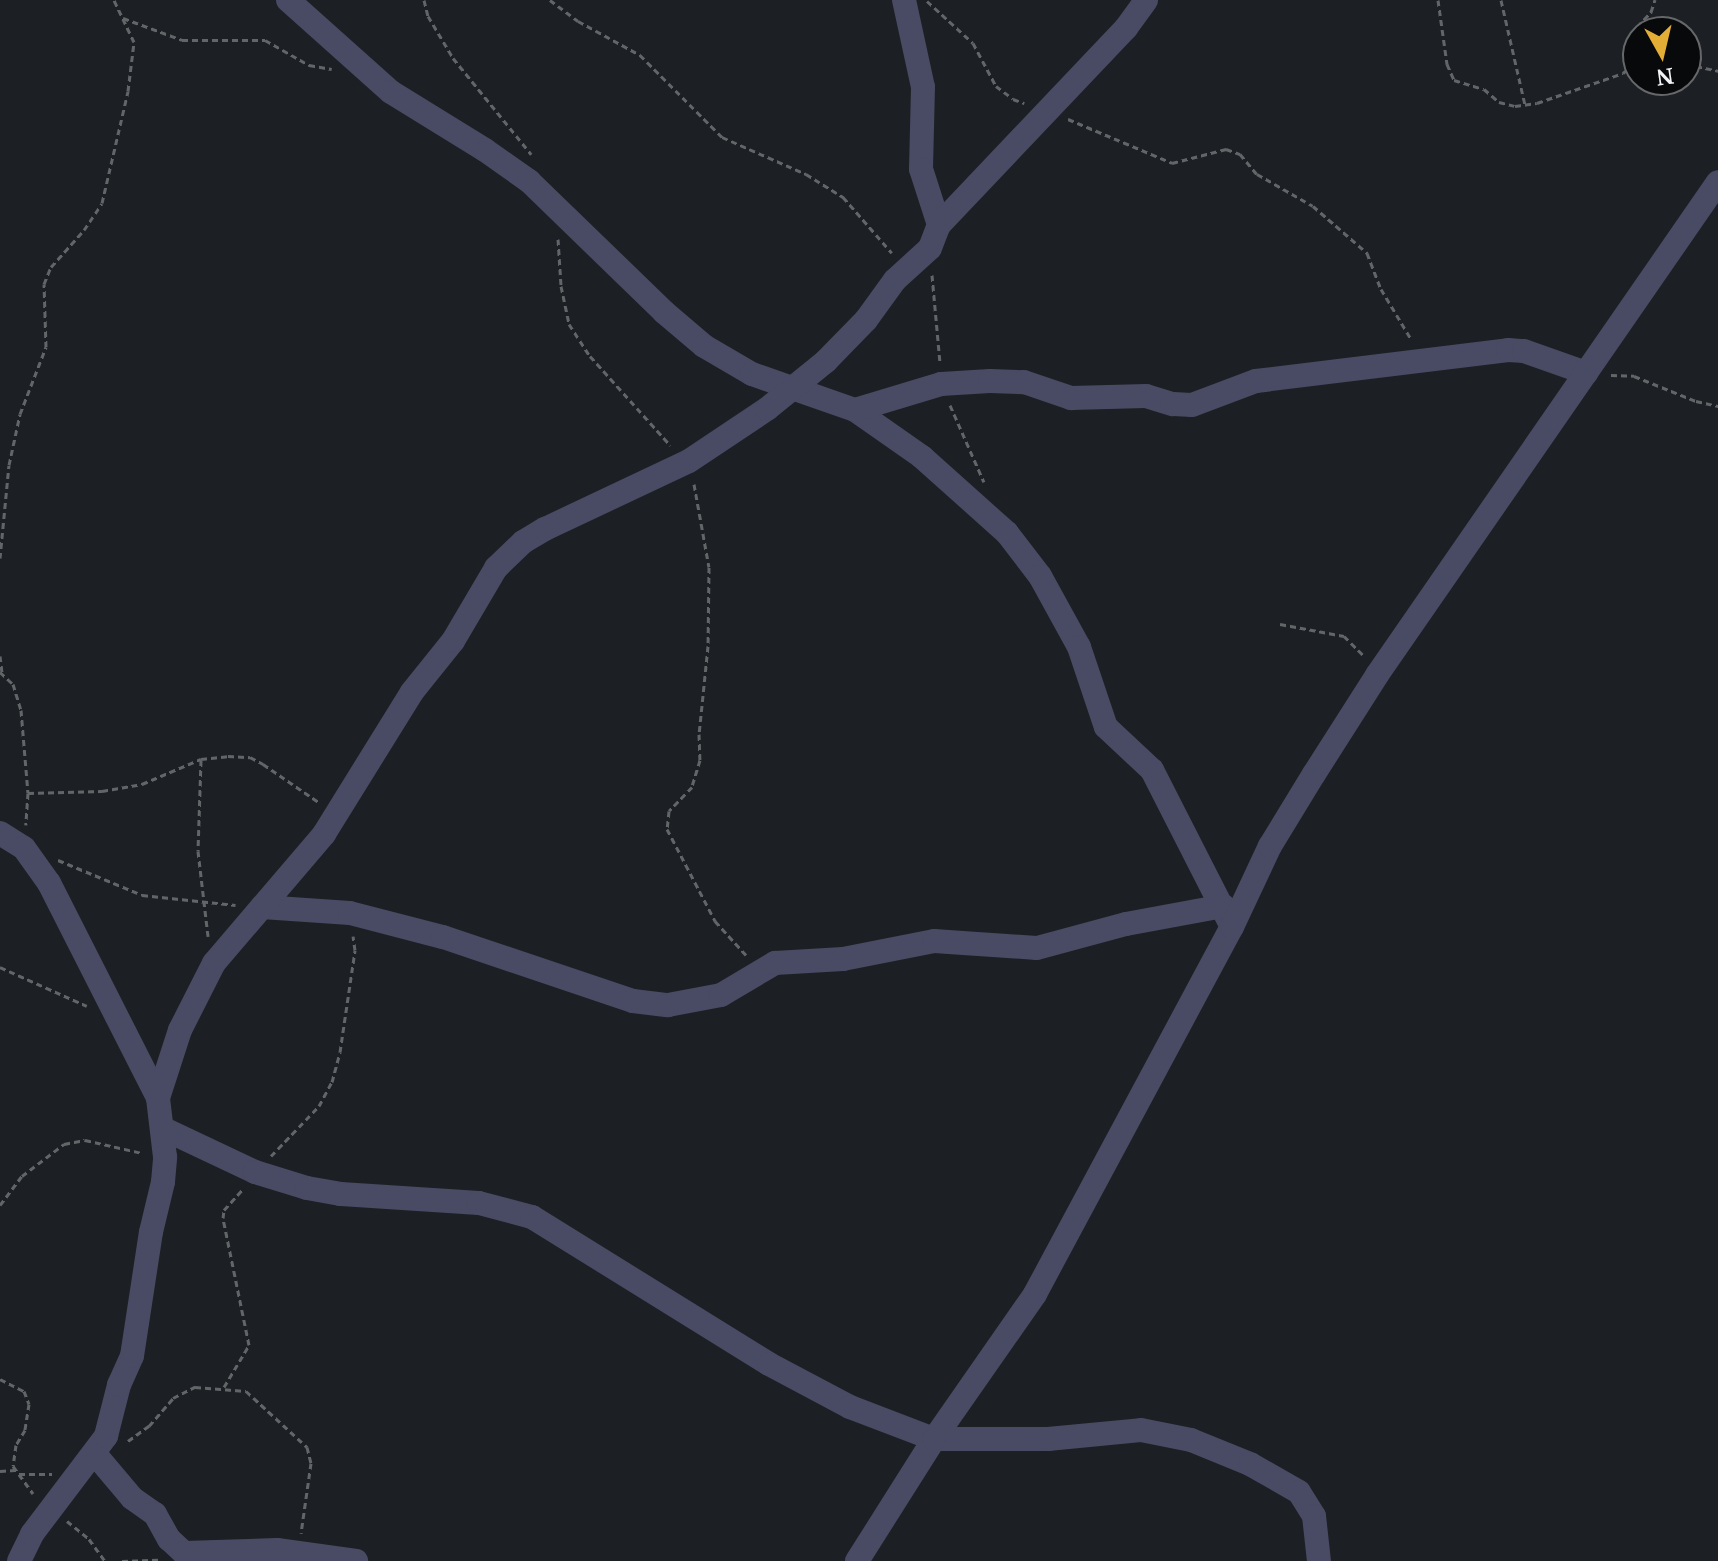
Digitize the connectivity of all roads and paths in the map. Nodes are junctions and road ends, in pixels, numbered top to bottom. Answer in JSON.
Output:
{"nodes":[{"id":1,"x":114,"y":0,"type":"edge"},
{"id":2,"x":288,"y":0,"type":"edge"},
{"id":3,"x":424,"y":0,"type":"edge"},
{"id":4,"x":550,"y":0,"type":"edge"},
{"id":5,"x":905,"y":0,"type":"edge"},
{"id":6,"x":1146,"y":0,"type":"edge"},
{"id":7,"x":1438,"y":0,"type":"edge"},
{"id":8,"x":1501,"y":0,"type":"edge"},
{"id":9,"x":123,"y":18,"type":"junction"},
{"id":10,"x":365,"y":69,"type":"junction"},
{"id":11,"x":1622,"y":73,"type":"edge"},
{"id":12,"x":1525,"y":105,"type":"junction"},
{"id":13,"x":1049,"y":110,"type":"junction"},
{"id":14,"x":538,"y":160,"type":"dead end"},
{"id":15,"x":1718,"y":182,"type":"edge"},
{"id":16,"x":557,"y":208,"type":"junction"},
{"id":17,"x":939,"y":225,"type":"junction"},
{"id":18,"x":930,"y":248,"type":"junction"},
{"id":19,"x":907,"y":269,"type":"junction"},
{"id":20,"x":1422,"y":360,"type":"junction"},
{"id":21,"x":1586,"y":373,"type":"junction"},
{"id":22,"x":941,"y":384,"type":"junction"},
{"id":23,"x":794,"y":389,"type":"junction"},
{"id":24,"x":1718,"y":406,"type":"edge"},
{"id":25,"x":855,"y":410,"type":"junction"},
{"id":26,"x":686,"y":462,"type":"junction"},
{"id":27,"x":989,"y":493,"type":"dead end"},
{"id":28,"x":0,"y":558,"type":"edge"},
{"id":29,"x":1280,"y":624,"type":"dead end"},
{"id":30,"x":0,"y":656,"type":"edge"},
{"id":31,"x":1,"y":673,"type":"edge"},
{"id":32,"x":1377,"y":675,"type":"junction"},
{"id":33,"x":201,"y":759,"type":"junction"},
{"id":34,"x":28,"y":793,"type":"junction"},
{"id":35,"x":336,"y":814,"type":"junction"},
{"id":36,"x":0,"y":833,"type":"edge"},
{"id":37,"x":24,"y":848,"type":"junction"},
{"id":38,"x":202,"y":900,"type":"junction"},
{"id":39,"x":262,"y":907,"type":"junction"},
{"id":40,"x":350,"y":913,"type":"junction"},
{"id":41,"x":1227,"y":916,"type":"junction"},
{"id":42,"x":214,"y":963,"type":"junction"},
{"id":43,"x":0,"y":967,"type":"edge"},
{"id":44,"x":760,"y":969,"type":"junction"},
{"id":45,"x":119,"y":1021,"type":"junction"},
{"id":46,"x":158,"y":1098,"type":"junction"},
{"id":47,"x":162,"y":1128,"type":"junction"},
{"id":48,"x":165,"y":1157,"type":"junction"},
{"id":49,"x":255,"y":1172,"type":"junction"},
{"id":50,"x":0,"y":1205,"type":"edge"},
{"id":51,"x":0,"y":1379,"type":"edge"},
{"id":52,"x":224,"y":1387,"type":"junction"},
{"id":53,"x":934,"y":1439,"type":"junction"},
{"id":54,"x":97,"y":1458,"type":"junction"},
{"id":55,"x":15,"y":1470,"type":"junction"},
{"id":56,"x":0,"y":1471,"type":"edge"},
{"id":57,"x":54,"y":1506,"type":"junction"},
{"id":58,"x":300,"y":1552,"type":"junction"},
{"id":59,"x":19,"y":1561,"type":"edge"},
{"id":60,"x":105,"y":1561,"type":"edge"},
{"id":61,"x":122,"y":1561,"type":"edge"},
{"id":62,"x":161,"y":1561,"type":"edge"},
{"id":63,"x":356,"y":1561,"type":"edge"},
{"id":64,"x":857,"y":1561,"type":"edge"},
{"id":65,"x":1319,"y":1561,"type":"edge"}],
"edges":[{"from":1,"to":9,"type":"path"},
{"from":2,"to":10,"type":"street"},
{"from":3,"to":14,"type":"path"},
{"from":4,"to":19,"type":"path"},
{"from":5,"to":13,"type":"path"},
{"from":5,"to":17,"type":"street"},
{"from":6,"to":13,"type":"street"},
{"from":7,"to":12,"type":"path"},
{"from":8,"to":12,"type":"path"},
{"from":9,"to":10,"type":"path"},
{"from":9,"to":28,"type":"path"},
{"from":10,"to":16,"type":"street"},
{"from":11,"to":12,"type":"path"},
{"from":13,"to":17,"type":"street"},
{"from":13,"to":20,"type":"path"},
{"from":15,"to":21,"type":"street"},
{"from":16,"to":23,"type":"street"},
{"from":16,"to":26,"type":"path"},
{"from":17,"to":18,"type":"street"},
{"from":18,"to":19,"type":"street"},
{"from":18,"to":22,"type":"path"},
{"from":19,"to":23,"type":"street"},
{"from":20,"to":21,"type":"street"},
{"from":20,"to":22,"type":"street"},
{"from":21,"to":24,"type":"path"},
{"from":21,"to":32,"type":"street"},
{"from":22,"to":25,"type":"street"},
{"from":22,"to":27,"type":"path"},
{"from":23,"to":25,"type":"street"},
{"from":23,"to":26,"type":"street"},
{"from":25,"to":41,"type":"street"},
{"from":26,"to":35,"type":"street"},
{"from":26,"to":44,"type":"path"},
{"from":29,"to":32,"type":"path"},
{"from":30,"to":31,"type":"path"},
{"from":31,"to":34,"type":"path"},
{"from":32,"to":41,"type":"street"},
{"from":33,"to":34,"type":"path"},
{"from":33,"to":35,"type":"path"},
{"from":33,"to":38,"type":"path"},
{"from":34,"to":37,"type":"path"},
{"from":35,"to":39,"type":"street"},
{"from":36,"to":37,"type":"street"},
{"from":37,"to":38,"type":"path"},
{"from":37,"to":45,"type":"street"},
{"from":38,"to":39,"type":"path"},
{"from":38,"to":42,"type":"path"},
{"from":39,"to":40,"type":"street"},
{"from":39,"to":42,"type":"street"},
{"from":40,"to":44,"type":"street"},
{"from":40,"to":49,"type":"path"},
{"from":41,"to":44,"type":"street"},
{"from":41,"to":53,"type":"street"},
{"from":42,"to":46,"type":"street"},
{"from":43,"to":45,"type":"path"},
{"from":45,"to":46,"type":"street"},
{"from":46,"to":47,"type":"street"},
{"from":47,"to":48,"type":"street"},
{"from":47,"to":49,"type":"street"},
{"from":48,"to":50,"type":"path"},
{"from":48,"to":54,"type":"street"},
{"from":49,"to":52,"type":"path"},
{"from":49,"to":53,"type":"street"},
{"from":51,"to":55,"type":"path"},
{"from":52,"to":54,"type":"path"},
{"from":52,"to":58,"type":"path"},
{"from":53,"to":64,"type":"street"},
{"from":53,"to":65,"type":"street"},
{"from":54,"to":57,"type":"street"},
{"from":54,"to":58,"type":"street"},
{"from":55,"to":56,"type":"path"},
{"from":55,"to":57,"type":"path"},
{"from":57,"to":59,"type":"street"},
{"from":57,"to":60,"type":"path"},
{"from":58,"to":63,"type":"street"},
{"from":61,"to":62,"type":"path"}]}
